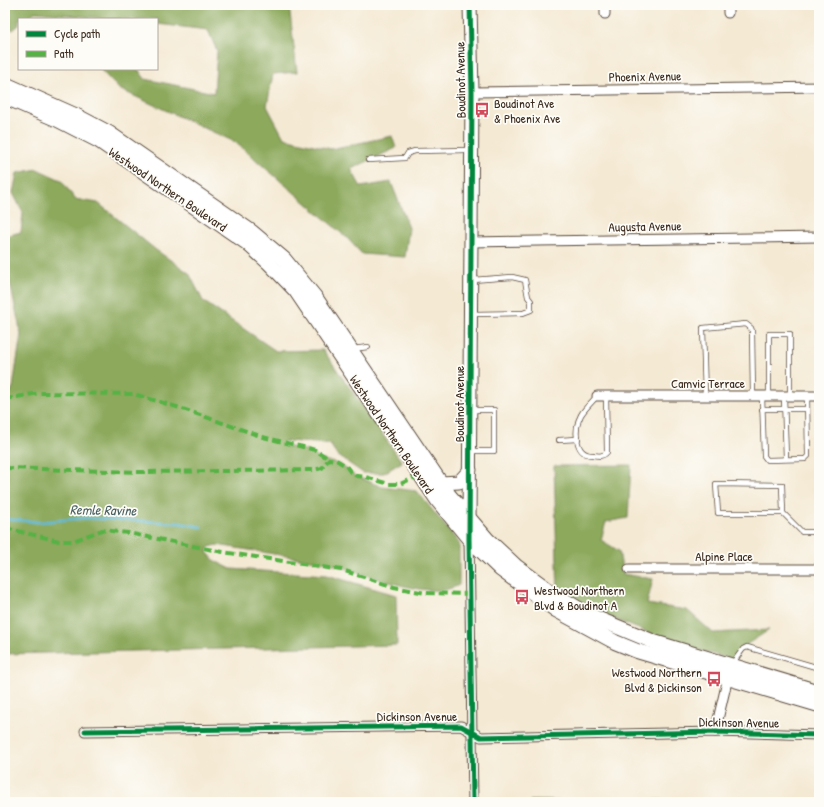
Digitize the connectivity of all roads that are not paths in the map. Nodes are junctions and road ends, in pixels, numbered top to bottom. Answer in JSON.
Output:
{"nodes":[{"id":1,"x":470,"y":5,"type":"edge"},
{"id":2,"x":5,"y":84,"type":"edge"},
{"id":3,"x":819,"y":87,"type":"edge"},
{"id":4,"x":472,"y":92,"type":"junction"},
{"id":5,"x":5,"y":97,"type":"edge"},
{"id":6,"x":82,"y":126,"type":"junction"},
{"id":7,"x":471,"y":150,"type":"junction"},
{"id":8,"x":368,"y":160,"type":"dead end"},
{"id":9,"x":819,"y":236,"type":"edge"},
{"id":10,"x":471,"y":242,"type":"junction"},
{"id":11,"x":471,"y":280,"type":"junction"},
{"id":12,"x":470,"y":314,"type":"junction"},
{"id":13,"x":368,"y":347,"type":"dead end"},
{"id":14,"x":346,"y":353,"type":"junction"},
{"id":15,"x":602,"y":396,"type":"junction"},
{"id":16,"x":705,"y":396,"type":"junction"},
{"id":17,"x":761,"y":396,"type":"junction"},
{"id":18,"x":787,"y":396,"type":"junction"},
{"id":19,"x":807,"y":396,"type":"junction"},
{"id":20,"x":819,"y":396,"type":"edge"},
{"id":21,"x":762,"y":409,"type":"junction"},
{"id":22,"x":784,"y":409,"type":"junction"},
{"id":23,"x":807,"y":409,"type":"junction"},
{"id":24,"x":470,"y":410,"type":"junction"},
{"id":25,"x":578,"y":439,"type":"junction"},
{"id":26,"x":559,"y":440,"type":"dead end"},
{"id":27,"x":470,"y":451,"type":"junction"},
{"id":28,"x":786,"y":459,"type":"junction"},
{"id":29,"x":470,"y":470,"type":"junction"},
{"id":30,"x":441,"y":483,"type":"junction"},
{"id":31,"x":783,"y":513,"type":"junction"},
{"id":32,"x":469,"y":518,"type":"junction"},
{"id":33,"x":819,"y":532,"type":"edge"},
{"id":34,"x":469,"y":539,"type":"junction"},
{"id":35,"x":629,"y":569,"type":"dead end"},
{"id":36,"x":819,"y":569,"type":"edge"},
{"id":37,"x":602,"y":628,"type":"junction"},
{"id":38,"x":819,"y":668,"type":"edge"},
{"id":39,"x":730,"y":672,"type":"junction"},
{"id":40,"x":819,"y":692,"type":"edge"},
{"id":41,"x":819,"y":705,"type":"edge"},
{"id":42,"x":85,"y":731,"type":"dead end"},
{"id":43,"x":472,"y":732,"type":"junction"},
{"id":44,"x":715,"y":732,"type":"junction"},
{"id":45,"x":819,"y":735,"type":"edge"},
{"id":46,"x":473,"y":802,"type":"edge"}],
"edges":[{"from":1,"to":4,"type":"street","name":"Boudinot Avenue"},
{"from":2,"to":6,"type":"main road","name":"Westwood Northern Boulevard"},
{"from":3,"to":4,"type":"street","name":"Phoenix Avenue"},
{"from":4,"to":7,"type":"street","name":"Boudinot Avenue"},
{"from":5,"to":6,"type":"main road","name":"Westwood Northern Boulevard"},
{"from":6,"to":14,"type":"main road","name":"Westwood Northern Boulevard"},
{"from":7,"to":8,"type":"lane"},
{"from":7,"to":10,"type":"street","name":"Boudinot Avenue"},
{"from":9,"to":10,"type":"street","name":"Augusta Avenue"},
{"from":10,"to":11,"type":"street","name":"Boudinot Avenue"},
{"from":11,"to":12,"type":"street","name":"Boudinot Avenue"},
{"from":11,"to":12,"type":"lane"},
{"from":12,"to":24,"type":"street","name":"Boudinot Avenue"},
{"from":13,"to":14,"type":"lane"},
{"from":14,"to":30,"type":"main road","name":"Westwood Northern Boulevard"},
{"from":14,"to":34,"type":"main road","name":"Westwood Northern Boulevard"},
{"from":15,"to":16,"type":"street","name":"Camvic Terrace"},
{"from":15,"to":25,"type":"lane"},
{"from":15,"to":25,"type":"lane"},
{"from":16,"to":17,"type":"street","name":"Camvic Terrace"},
{"from":16,"to":17,"type":"lane"},
{"from":17,"to":18,"type":"street","name":"Camvic Terrace"},
{"from":17,"to":18,"type":"lane"},
{"from":17,"to":21,"type":"lane"},
{"from":18,"to":19,"type":"street","name":"Camvic Terrace"},
{"from":18,"to":22,"type":"lane"},
{"from":19,"to":20,"type":"street","name":"Camvic Terrace"},
{"from":19,"to":23,"type":"lane"},
{"from":21,"to":22,"type":"lane"},
{"from":21,"to":28,"type":"lane"},
{"from":22,"to":23,"type":"lane"},
{"from":22,"to":28,"type":"lane"},
{"from":23,"to":28,"type":"lane"},
{"from":24,"to":27,"type":"street","name":"Boudinot Avenue"},
{"from":24,"to":27,"type":"lane"},
{"from":25,"to":26,"type":"lane"},
{"from":27,"to":29,"type":"street","name":"Boudinot Avenue"},
{"from":29,"to":30,"type":"street"},
{"from":29,"to":32,"type":"street","name":"Boudinot Avenue"},
{"from":30,"to":32,"type":"main road","name":"Westwood Northern Boulevard"},
{"from":31,"to":31,"type":"lane"},
{"from":31,"to":33,"type":"lane"},
{"from":32,"to":34,"type":"street","name":"Boudinot Avenue"},
{"from":32,"to":37,"type":"main road","name":"Westwood Northern Boulevard"},
{"from":34,"to":37,"type":"main road","name":"Westwood Northern Boulevard"},
{"from":34,"to":43,"type":"street","name":"Boudinot Avenue"},
{"from":35,"to":36,"type":"street","name":"Alpine Place"},
{"from":37,"to":39,"type":"main road","name":"Westwood Northern Boulevard"},
{"from":38,"to":39,"type":"lane"},
{"from":39,"to":40,"type":"main road","name":"Westwood Northern Boulevard"},
{"from":39,"to":41,"type":"main road","name":"Westwood Northern Boulevard"},
{"from":39,"to":44,"type":"street"},
{"from":42,"to":43,"type":"street","name":"Dickinson Avenue"},
{"from":43,"to":44,"type":"street","name":"Dickinson Avenue"},
{"from":43,"to":46,"type":"street","name":"Boudinot Avenue"},
{"from":44,"to":45,"type":"street","name":"Dickinson Avenue"}]}
